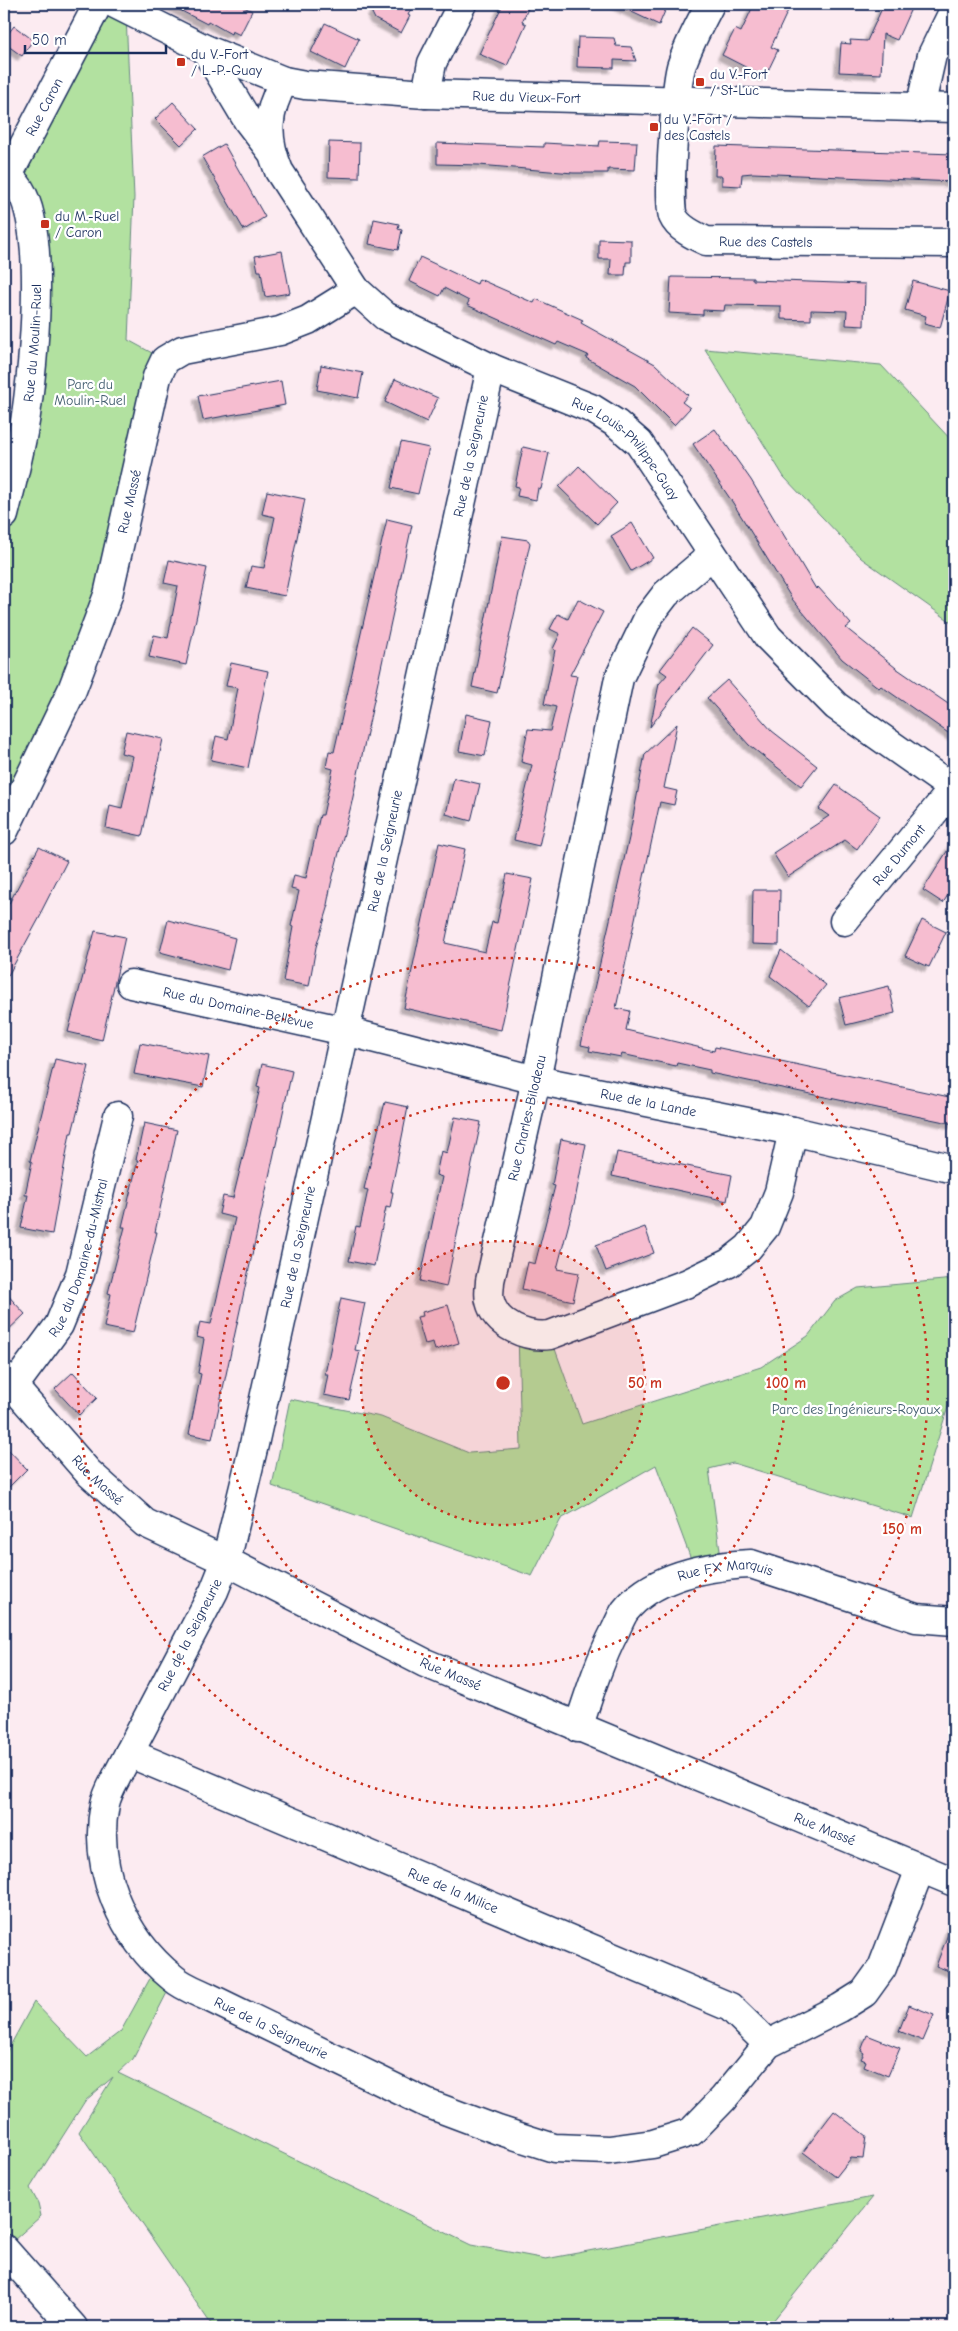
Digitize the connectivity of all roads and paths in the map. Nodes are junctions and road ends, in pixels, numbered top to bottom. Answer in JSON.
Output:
{"nodes":[{"id":1,"x":98,"y":4,"type":"edge"},
{"id":2,"x":115,"y":4,"type":"edge"},
{"id":3,"x":462,"y":4,"type":"edge"},
{"id":4,"x":710,"y":4,"type":"edge"},
{"id":5,"x":954,"y":10,"type":"edge"},
{"id":6,"x":205,"y":50,"type":"junction"},
{"id":7,"x":284,"y":81,"type":"junction"},
{"id":8,"x":426,"y":94,"type":"junction"},
{"id":9,"x":675,"y":100,"type":"junction"},
{"id":10,"x":920,"y":108,"type":"junction"},
{"id":11,"x":954,"y":108,"type":"edge"},
{"id":12,"x":270,"y":151,"type":"junction"},
{"id":13,"x":5,"y":180,"type":"edge"},
{"id":14,"x":954,"y":243,"type":"edge"},
{"id":15,"x":356,"y":290,"type":"junction"},
{"id":16,"x":491,"y":368,"type":"junction"},
{"id":17,"x":4,"y":516,"type":"edge"},
{"id":18,"x":712,"y":554,"type":"junction"},
{"id":19,"x":954,"y":789,"type":"edge"},
{"id":20,"x":4,"y":831,"type":"edge"},
{"id":21,"x":844,"y":921,"type":"dead end"},
{"id":22,"x":132,"y":984,"type":"dead end"},
{"id":23,"x":345,"y":1031,"type":"junction"},
{"id":24,"x":536,"y":1080,"type":"junction"},
{"id":25,"x":118,"y":1116,"type":"dead end"},
{"id":26,"x":793,"y":1132,"type":"junction"},
{"id":27,"x":954,"y":1169,"type":"edge"},
{"id":28,"x":9,"y":1381,"type":"edge"},
{"id":29,"x":226,"y":1561,"type":"junction"},
{"id":30,"x":954,"y":1621,"type":"edge"},
{"id":31,"x":578,"y":1728,"type":"junction"},
{"id":32,"x":129,"y":1753,"type":"junction"},
{"id":33,"x":920,"y":1869,"type":"junction"},
{"id":34,"x":954,"y":1882,"type":"edge"},
{"id":35,"x":768,"y":2044,"type":"junction"},
{"id":36,"x":4,"y":2250,"type":"edge"},
{"id":37,"x":73,"y":2327,"type":"edge"}],
"edges":[{"from":1,"to":13,"type":"street","name":"Rue Caron"},
{"from":2,"to":6,"type":"street","name":"Rue du Vieux-Fort"},
{"from":3,"to":8,"type":"street"},
{"from":4,"to":9,"type":"street","name":"Rue des Castels"},
{"from":5,"to":10,"type":"street"},
{"from":6,"to":7,"type":"street","name":"Rue du Vieux-Fort"},
{"from":6,"to":12,"type":"street","name":"Rue Louis-Philippe-Guay"},
{"from":7,"to":8,"type":"street","name":"Rue du Vieux-Fort"},
{"from":7,"to":12,"type":"street","name":"Rue Louis-Philippe-Guay"},
{"from":8,"to":9,"type":"street","name":"Rue du Vieux-Fort"},
{"from":9,"to":10,"type":"street","name":"Rue du Vieux-Fort"},
{"from":9,"to":14,"type":"street","name":"Rue des Castels"},
{"from":10,"to":11,"type":"street","name":"Rue du Vieux-Fort"},
{"from":12,"to":15,"type":"street","name":"Rue Louis-Philippe-Guay"},
{"from":13,"to":17,"type":"street","name":"Rue du Moulin-Ruel"},
{"from":15,"to":16,"type":"street","name":"Rue Louis-Philippe-Guay"},
{"from":15,"to":20,"type":"street","name":"Rue Massé"},
{"from":16,"to":18,"type":"street","name":"Rue Louis-Philippe-Guay"},
{"from":16,"to":23,"type":"street","name":"Rue de la Seigneurie"},
{"from":18,"to":19,"type":"street","name":"Rue Louis-Philippe-Guay"},
{"from":18,"to":24,"type":"street","name":"Rue Charles-Bilodeau"},
{"from":19,"to":21,"type":"street","name":"Rue Dumont"},
{"from":22,"to":23,"type":"street","name":"Rue du Domaine-Bellevue"},
{"from":23,"to":24,"type":"street","name":"Rue de la Lande"},
{"from":23,"to":29,"type":"street","name":"Rue de la Seigneurie"},
{"from":24,"to":26,"type":"street","name":"Rue de la Lande"},
{"from":24,"to":26,"type":"street","name":"Rue Charles-Bilodeau"},
{"from":25,"to":28,"type":"street","name":"Rue du Domaine-du-Mistral"},
{"from":26,"to":27,"type":"street","name":"Rue de la Lande"},
{"from":28,"to":29,"type":"street","name":"Rue Massé"},
{"from":29,"to":31,"type":"street","name":"Rue Massé"},
{"from":29,"to":32,"type":"street","name":"Rue de la Seigneurie"},
{"from":30,"to":31,"type":"street","name":"Rue FX Marquis"},
{"from":31,"to":33,"type":"street","name":"Rue Massé"},
{"from":32,"to":35,"type":"street","name":"Rue de la Milice"},
{"from":32,"to":35,"type":"street","name":"Rue de la Seigneurie"},
{"from":33,"to":34,"type":"street","name":"Rue Massé"},
{"from":33,"to":35,"type":"street","name":"Rue de la Seigneurie"},
{"from":36,"to":37,"type":"street"}]}
